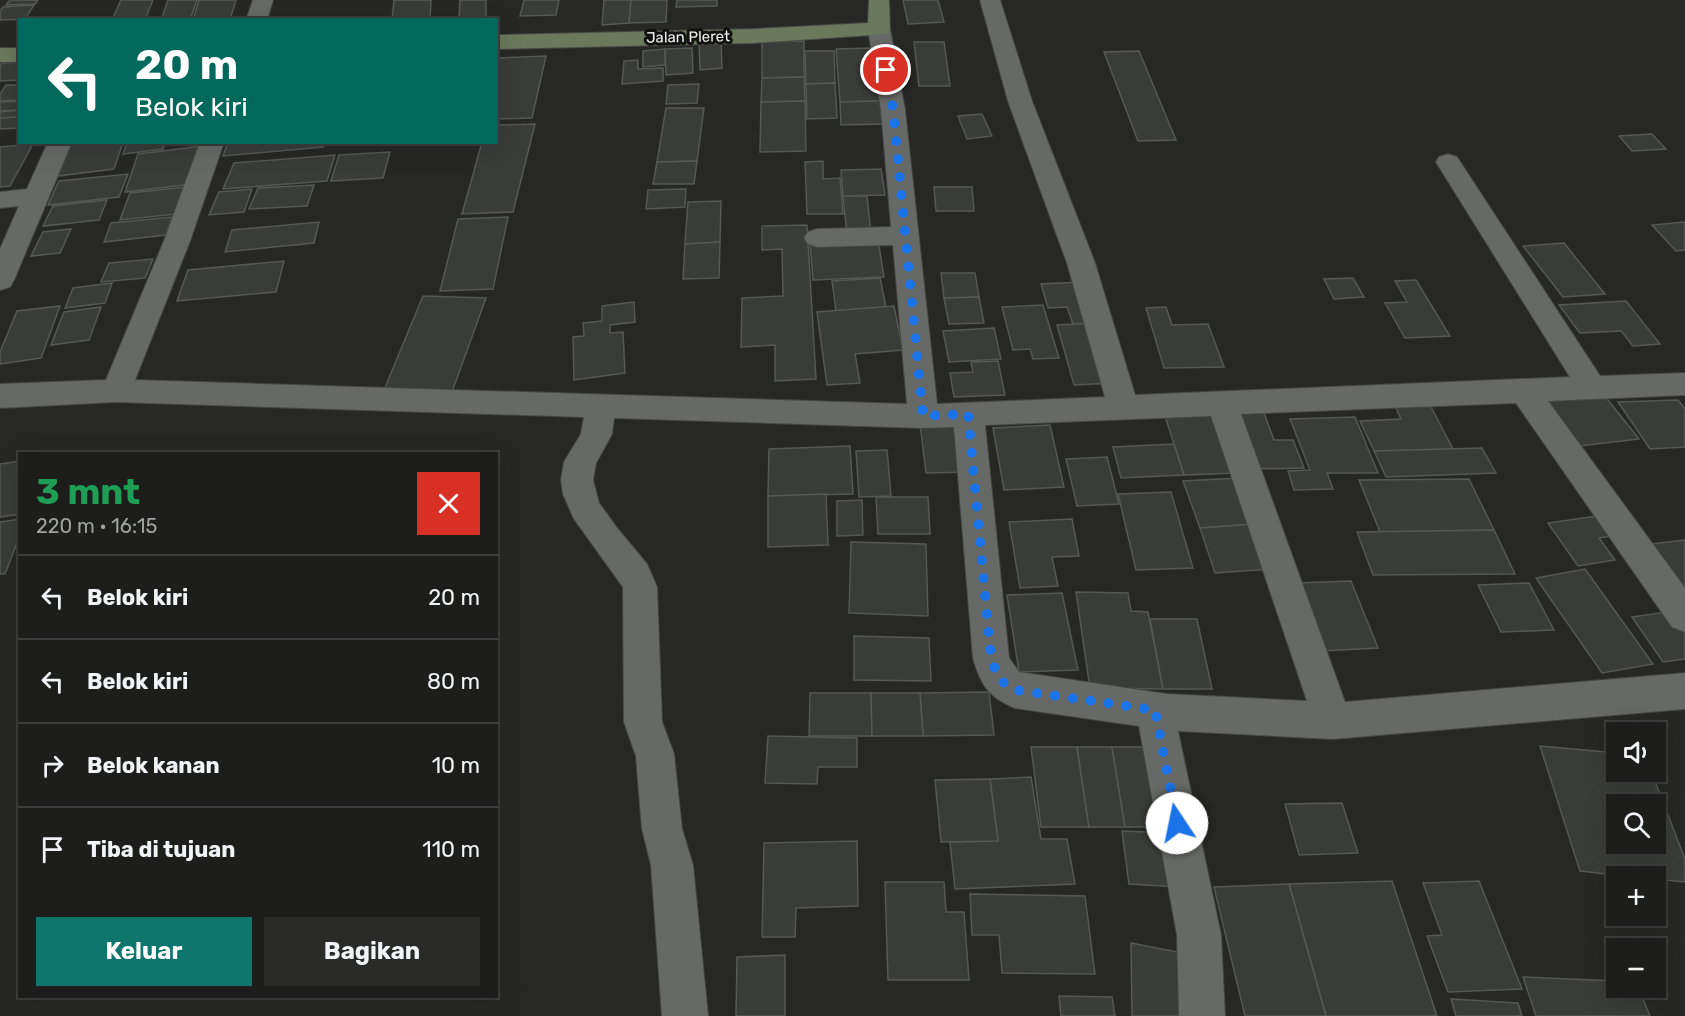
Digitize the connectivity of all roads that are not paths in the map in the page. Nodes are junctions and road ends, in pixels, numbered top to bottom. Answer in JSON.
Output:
{"nodes":[{"id":1,"x":262,"y":0,"type":"edge"},
{"id":2,"x":879,"y":0,"type":"edge"},
{"id":3,"x":990,"y":0,"type":"edge"},
{"id":4,"x":257,"y":18,"type":"edge"},
{"id":5,"x":879,"y":29,"type":"junction"},
{"id":6,"x":498,"y":42,"type":"edge"},
{"id":7,"x":0,"y":55,"type":"edge"},
{"id":8,"x":18,"y":55,"type":"edge"},
{"id":9,"x":59,"y":144,"type":"edge"},
{"id":10,"x":211,"y":144,"type":"edge"},
{"id":11,"x":1448,"y":162,"type":"dead end"},
{"id":12,"x":38,"y":196,"type":"junction"},
{"id":13,"x":0,"y":200,"type":"edge"},
{"id":14,"x":905,"y":236,"type":"junction"},
{"id":15,"x":817,"y":238,"type":"dead end"},
{"id":16,"x":0,"y":280,"type":"edge"},
{"id":17,"x":1685,"y":384,"type":"edge"},
{"id":18,"x":1592,"y":388,"type":"junction"},
{"id":19,"x":116,"y":391,"type":"junction"},
{"id":20,"x":1524,"y":391,"type":"junction"},
{"id":21,"x":0,"y":396,"type":"edge"},
{"id":22,"x":1222,"y":403,"type":"junction"},
{"id":23,"x":600,"y":405,"type":"junction"},
{"id":24,"x":1123,"y":407,"type":"junction"},
{"id":25,"x":968,"y":414,"type":"junction"},
{"id":26,"x":923,"y":416,"type":"junction"},
{"id":27,"x":1685,"y":616,"type":"edge"},
{"id":28,"x":1685,"y":691,"type":"edge"},
{"id":29,"x":1155,"y":710,"type":"junction"},
{"id":30,"x":1333,"y":721,"type":"junction"},
{"id":31,"x":685,"y":1016,"type":"edge"},
{"id":32,"x":1202,"y":1016,"type":"edge"}],
"edges":[{"from":1,"to":4,"type":"street"},
{"from":2,"to":5,"type":"main road"},
{"from":3,"to":24,"type":"street"},
{"from":5,"to":6,"type":"main road","name":"Jalan Pleret"},
{"from":5,"to":14,"type":"street"},
{"from":7,"to":8,"type":"main road"},
{"from":9,"to":12,"type":"street"},
{"from":10,"to":19,"type":"street"},
{"from":11,"to":18,"type":"street"},
{"from":12,"to":13,"type":"street"},
{"from":12,"to":16,"type":"street"},
{"from":14,"to":15,"type":"street"},
{"from":14,"to":26,"type":"street"},
{"from":17,"to":18,"type":"street"},
{"from":18,"to":20,"type":"street"},
{"from":19,"to":21,"type":"street"},
{"from":19,"to":23,"type":"street"},
{"from":20,"to":22,"type":"street"},
{"from":20,"to":27,"type":"street"},
{"from":22,"to":24,"type":"street"},
{"from":22,"to":30,"type":"street"},
{"from":23,"to":26,"type":"street"},
{"from":23,"to":31,"type":"street"},
{"from":24,"to":25,"type":"street"},
{"from":25,"to":26,"type":"street"},
{"from":25,"to":29,"type":"street"},
{"from":28,"to":30,"type":"street"},
{"from":29,"to":30,"type":"street"},
{"from":29,"to":32,"type":"street"}]}
